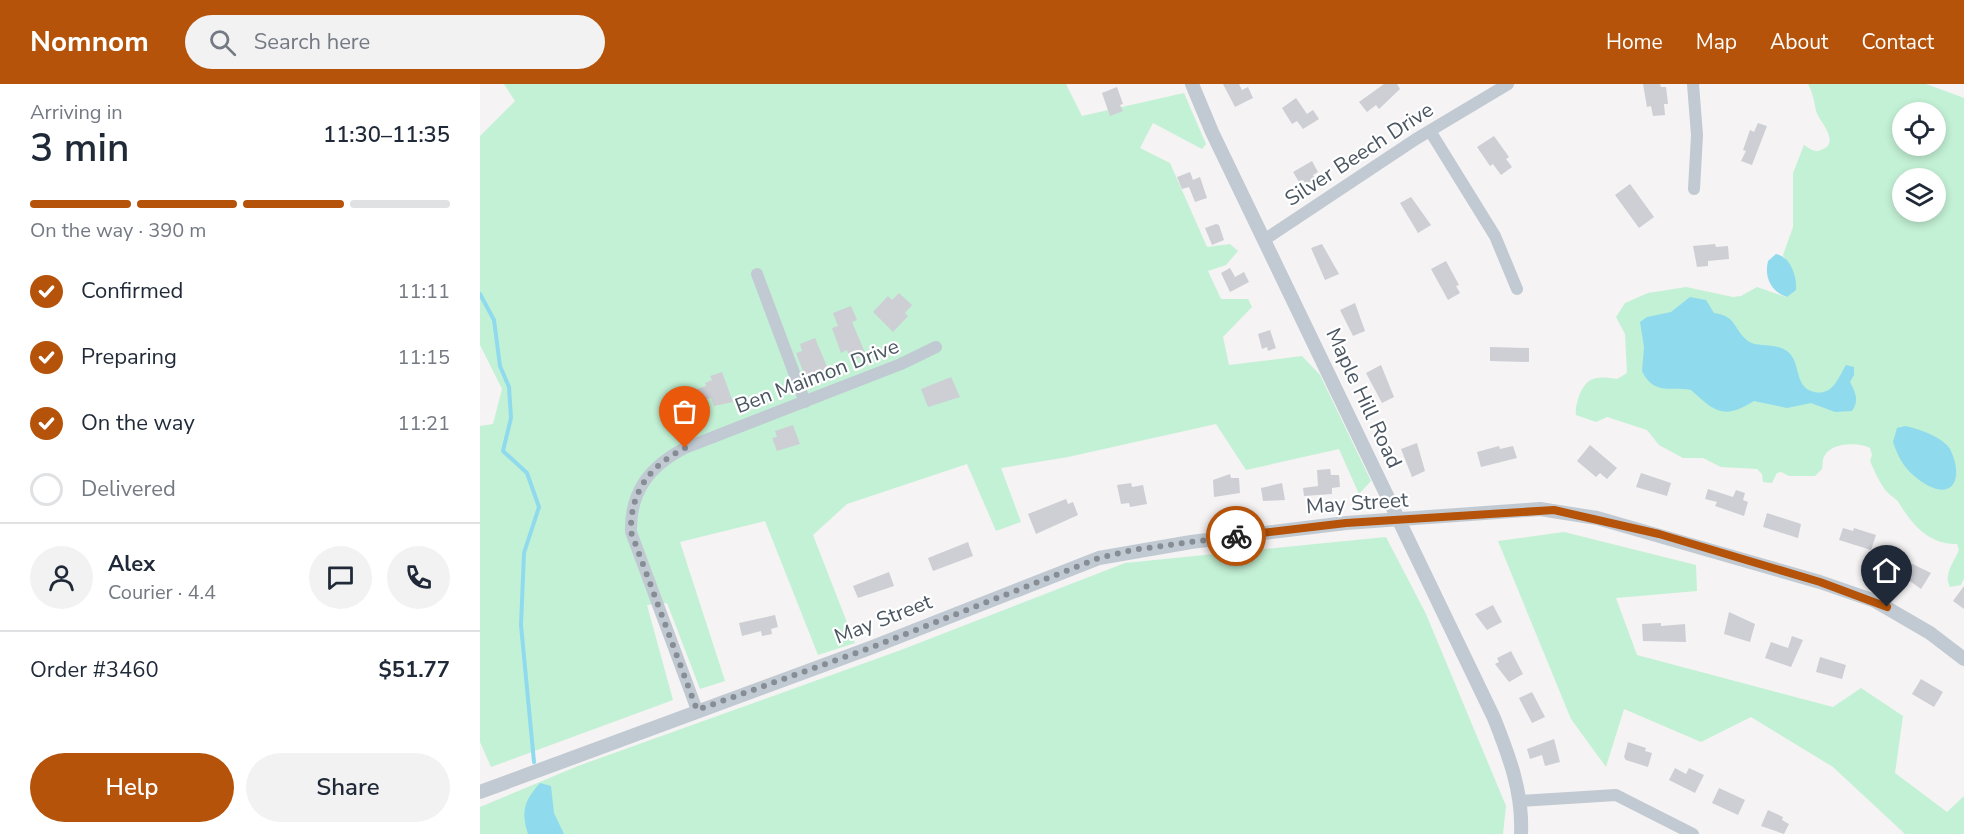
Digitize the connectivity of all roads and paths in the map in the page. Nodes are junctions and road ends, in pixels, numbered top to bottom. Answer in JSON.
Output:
{"nodes":[{"id":1,"x":1192,"y":84,"type":"edge"},
{"id":2,"x":1508,"y":84,"type":"edge"},
{"id":3,"x":1693,"y":84,"type":"edge"},
{"id":4,"x":1430,"y":131,"type":"junction"},
{"id":5,"x":1694,"y":189,"type":"dead end"},
{"id":6,"x":1264,"y":240,"type":"junction"},
{"id":7,"x":757,"y":274,"type":"dead end"},
{"id":8,"x":1517,"y":289,"type":"dead end"},
{"id":9,"x":936,"y":347,"type":"dead end"},
{"id":10,"x":805,"y":402,"type":"junction"},
{"id":11,"x":1400,"y":520,"type":"junction"},
{"id":12,"x":1964,"y":659,"type":"edge"},
{"id":13,"x":697,"y":710,"type":"junction"},
{"id":14,"x":480,"y":792,"type":"edge"},
{"id":15,"x":1521,"y":801,"type":"junction"},
{"id":16,"x":1521,"y":834,"type":"edge"},
{"id":17,"x":1694,"y":834,"type":"edge"}],
"edges":[{"from":1,"to":6,"type":"street","name":"Maple Hill Road"},
{"from":2,"to":4,"type":"street","name":"Silver Beech Drive"},
{"from":3,"to":5,"type":"street"},
{"from":4,"to":6,"type":"street","name":"Silver Beech Drive"},
{"from":4,"to":8,"type":"street"},
{"from":6,"to":11,"type":"street","name":"Maple Hill Road"},
{"from":7,"to":10,"type":"street"},
{"from":9,"to":10,"type":"street","name":"Ben Maimon Drive"},
{"from":10,"to":13,"type":"street","name":"Ben Maimon Drive"},
{"from":11,"to":12,"type":"street","name":"May Street"},
{"from":11,"to":13,"type":"street","name":"May Street"},
{"from":11,"to":15,"type":"street","name":"Maple Hill Road"},
{"from":13,"to":14,"type":"street","name":"May Street"},
{"from":15,"to":16,"type":"street","name":"Maple Hill Road"},
{"from":15,"to":17,"type":"street"}]}
